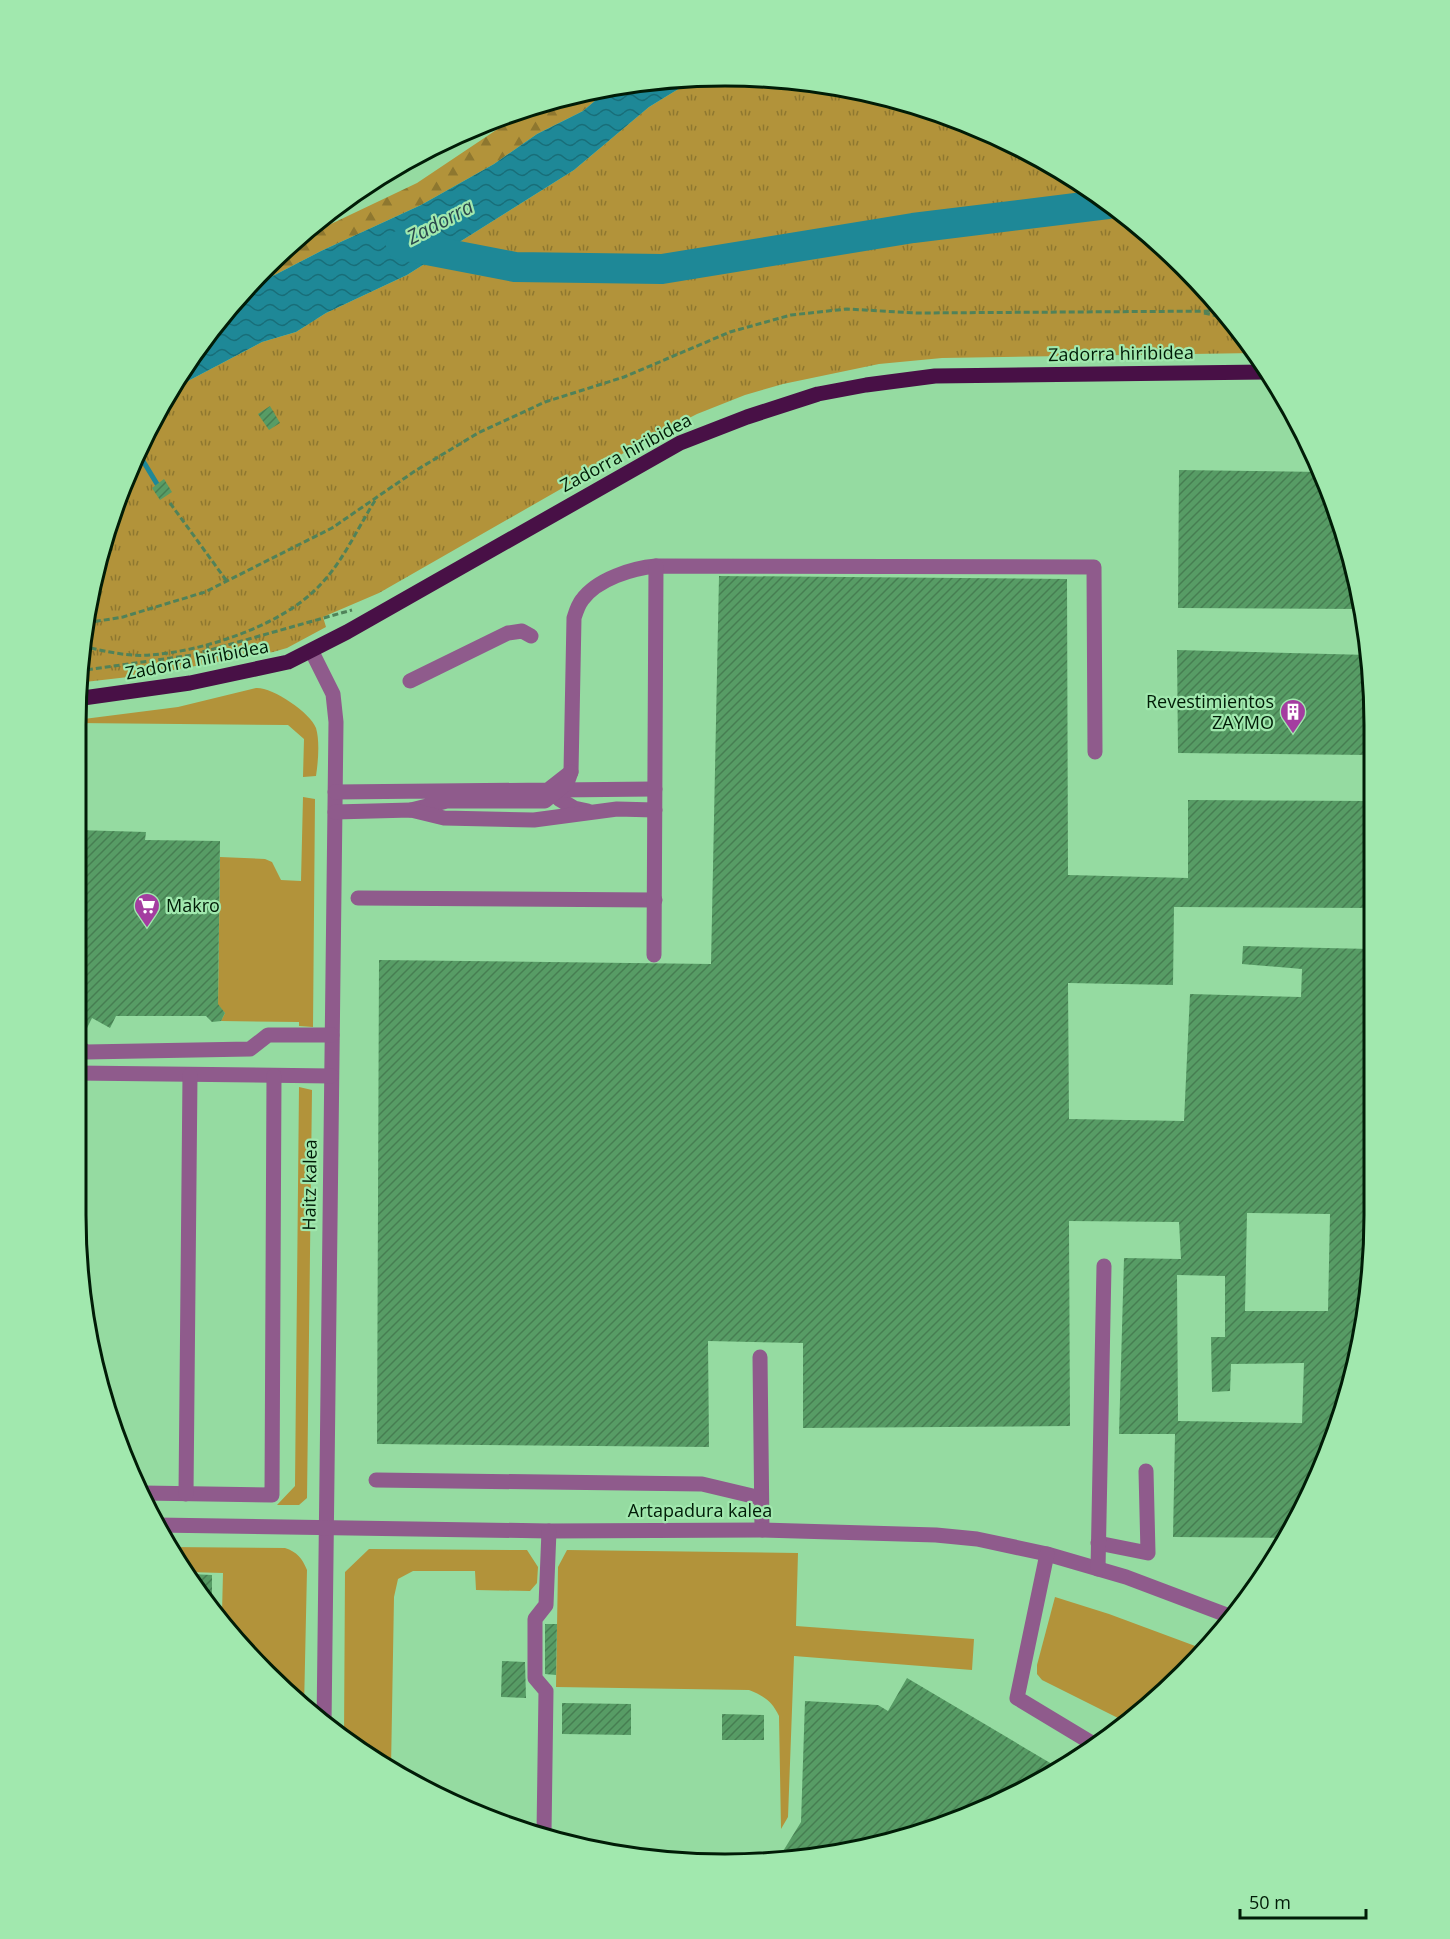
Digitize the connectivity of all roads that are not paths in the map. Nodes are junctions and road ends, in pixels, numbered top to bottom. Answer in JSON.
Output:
{"nodes":[{"id":1,"x":1258,"y":372,"type":"edge"},
{"id":2,"x":656,"y":566,"type":"junction"},
{"id":3,"x":531,"y":636,"type":"dead end"},
{"id":4,"x":312,"y":652,"type":"junction"},
{"id":5,"x":410,"y":681,"type":"dead end"},
{"id":6,"x":86,"y":698,"type":"edge"},
{"id":7,"x":1095,"y":752,"type":"dead end"},
{"id":8,"x":559,"y":783,"type":"junction"},
{"id":9,"x":655,"y":789,"type":"junction"},
{"id":10,"x":335,"y":792,"type":"junction"},
{"id":11,"x":411,"y":810,"type":"junction"},
{"id":12,"x":655,"y":810,"type":"junction"},
{"id":13,"x":335,"y":812,"type":"junction"},
{"id":14,"x":595,"y":812,"type":"junction"},
{"id":15,"x":358,"y":898,"type":"dead end"},
{"id":16,"x":655,"y":900,"type":"junction"},
{"id":17,"x":654,"y":955,"type":"dead end"},
{"id":18,"x":332,"y":1035,"type":"junction"},
{"id":19,"x":85,"y":1051,"type":"edge"},
{"id":20,"x":85,"y":1073,"type":"edge"},
{"id":21,"x":190,"y":1075,"type":"junction"},
{"id":22,"x":274,"y":1076,"type":"junction"},
{"id":23,"x":331,"y":1076,"type":"junction"},
{"id":24,"x":1104,"y":1266,"type":"dead end"},
{"id":25,"x":760,"y":1357,"type":"dead end"},
{"id":26,"x":1146,"y":1471,"type":"dead end"},
{"id":27,"x":376,"y":1480,"type":"dead end"},
{"id":28,"x":149,"y":1493,"type":"edge"},
{"id":29,"x":186,"y":1494,"type":"junction"},
{"id":30,"x":761,"y":1498,"type":"junction"},
{"id":31,"x":166,"y":1525,"type":"edge"},
{"id":32,"x":325,"y":1527,"type":"junction"},
{"id":33,"x":762,"y":1530,"type":"junction"},
{"id":34,"x":549,"y":1531,"type":"junction"},
{"id":35,"x":1098,"y":1543,"type":"junction"},
{"id":36,"x":1047,"y":1554,"type":"junction"},
{"id":37,"x":1098,"y":1569,"type":"junction"},
{"id":38,"x":1223,"y":1614,"type":"edge"},
{"id":39,"x":324,"y":1712,"type":"edge"},
{"id":40,"x":1088,"y":1740,"type":"edge"},
{"id":41,"x":543,"y":1827,"type":"edge"}],
"edges":[{"from":1,"to":4,"type":"main road","name":"Zadorra hiribidea"},
{"from":2,"to":7,"type":"street"},
{"from":2,"to":8,"type":"street"},
{"from":2,"to":9,"type":"street"},
{"from":3,"to":5,"type":"street"},
{"from":4,"to":6,"type":"main road","name":"Zadorra hiribidea"},
{"from":4,"to":10,"type":"street","name":"Haitz kalea"},
{"from":8,"to":9,"type":"street"},
{"from":8,"to":10,"type":"street"},
{"from":8,"to":11,"type":"street"},
{"from":8,"to":14,"type":"street"},
{"from":9,"to":12,"type":"street"},
{"from":10,"to":13,"type":"street","name":"Haitz kalea"},
{"from":11,"to":13,"type":"street"},
{"from":11,"to":14,"type":"street"},
{"from":12,"to":14,"type":"street"},
{"from":12,"to":16,"type":"street"},
{"from":13,"to":18,"type":"street","name":"Haitz kalea"},
{"from":15,"to":16,"type":"street"},
{"from":16,"to":17,"type":"street"},
{"from":18,"to":19,"type":"street"},
{"from":18,"to":23,"type":"street","name":"Haitz kalea"},
{"from":20,"to":21,"type":"street"},
{"from":21,"to":22,"type":"street"},
{"from":21,"to":29,"type":"street"},
{"from":22,"to":23,"type":"street"},
{"from":22,"to":29,"type":"street"},
{"from":23,"to":32,"type":"street","name":"Haitz kalea"},
{"from":24,"to":35,"type":"street"},
{"from":25,"to":30,"type":"street"},
{"from":26,"to":35,"type":"street"},
{"from":27,"to":30,"type":"street"},
{"from":28,"to":29,"type":"street"},
{"from":30,"to":33,"type":"street"},
{"from":31,"to":32,"type":"street","name":"Artapadura kalea"},
{"from":32,"to":34,"type":"street","name":"Artapadura kalea"},
{"from":32,"to":39,"type":"street","name":"Haitz kalea"},
{"from":33,"to":34,"type":"street","name":"Artapadura kalea"},
{"from":33,"to":36,"type":"street","name":"Artapadura kalea"},
{"from":34,"to":41,"type":"street"},
{"from":35,"to":37,"type":"street"},
{"from":36,"to":37,"type":"street","name":"Artapadura kalea"},
{"from":36,"to":40,"type":"street"},
{"from":37,"to":38,"type":"street","name":"Artapadura kalea"}]}
